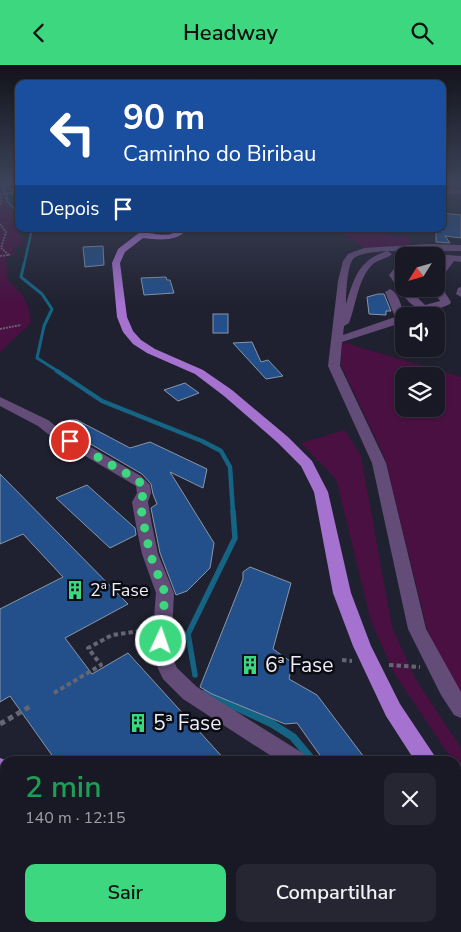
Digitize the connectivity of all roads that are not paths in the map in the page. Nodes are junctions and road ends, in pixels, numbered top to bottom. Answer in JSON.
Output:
{"nodes":[{"id":1,"x":160,"y":232,"type":"edge"},
{"id":2,"x":174,"y":232,"type":"edge"},
{"id":3,"x":144,"y":233,"type":"edge"},
{"id":4,"x":133,"y":248,"type":"junction"},
{"id":5,"x":461,"y":248,"type":"edge"},
{"id":6,"x":395,"y":256,"type":"edge"},
{"id":7,"x":118,"y":258,"type":"junction"},
{"id":8,"x":445,"y":258,"type":"edge"},
{"id":9,"x":450,"y":259,"type":"junction"},
{"id":10,"x":461,"y":259,"type":"edge"},
{"id":11,"x":445,"y":266,"type":"edge"},
{"id":12,"x":390,"y":292,"type":"dead end"},
{"id":13,"x":410,"y":297,"type":"edge"},
{"id":14,"x":443,"y":297,"type":"edge"},
{"id":15,"x":337,"y":338,"type":"junction"},
{"id":16,"x":0,"y":401,"type":"edge"},
{"id":17,"x":461,"y":709,"type":"edge"},
{"id":18,"x":289,"y":756,"type":"edge"},
{"id":19,"x":425,"y":756,"type":"edge"}],
"edges":[{"from":1,"to":3,"type":"main road"},
{"from":2,"to":4,"type":"main road"},
{"from":3,"to":4,"type":"main road"},
{"from":3,"to":7,"type":"main road"},
{"from":4,"to":7,"type":"main road"},
{"from":5,"to":15,"type":"street"},
{"from":6,"to":15,"type":"street"},
{"from":7,"to":19,"type":"main road"},
{"from":8,"to":9,"type":"street"},
{"from":9,"to":10,"type":"street"},
{"from":9,"to":11,"type":"street"},
{"from":12,"to":15,"type":"street"},
{"from":13,"to":14,"type":"street"},
{"from":15,"to":17,"type":"street"},
{"from":16,"to":18,"type":"street"}]}
